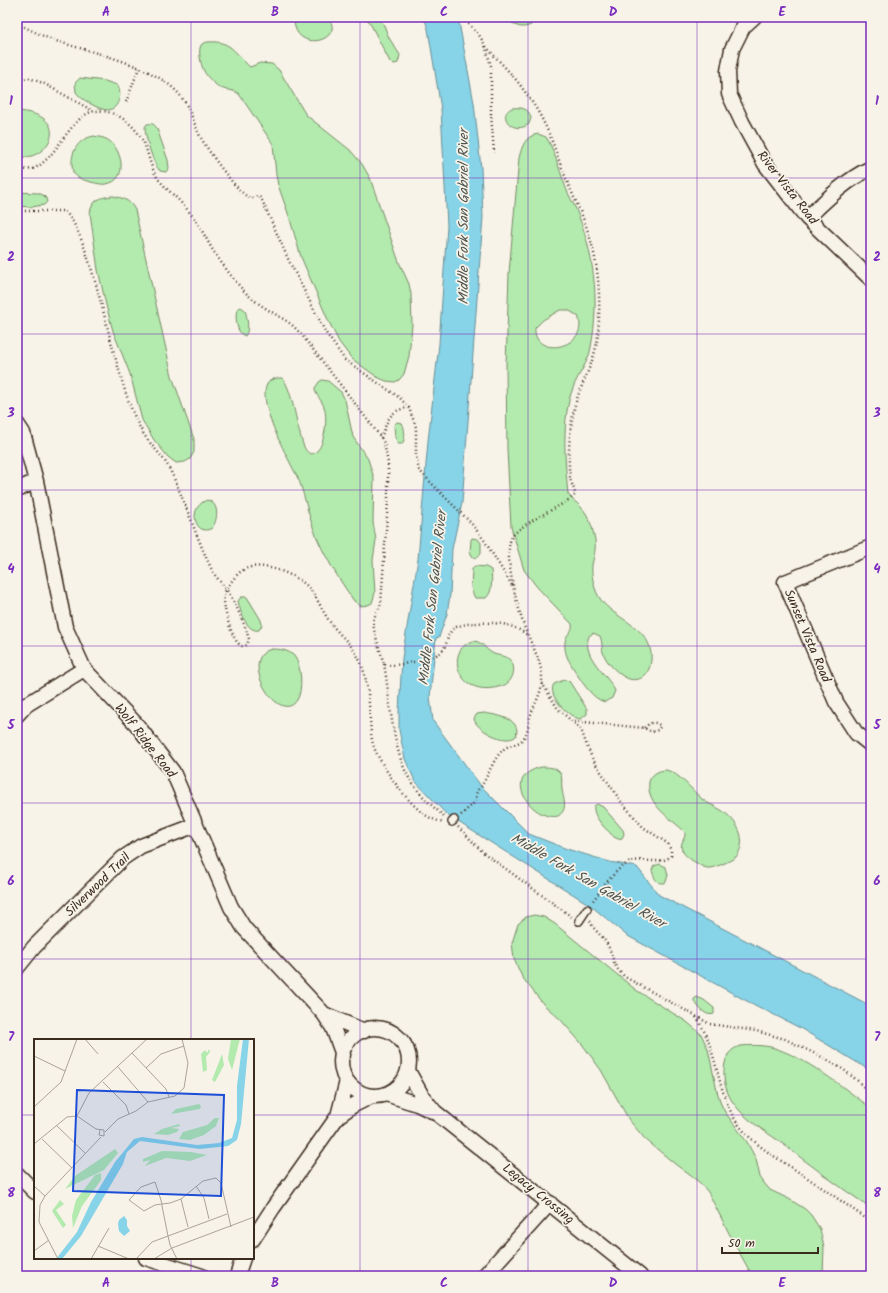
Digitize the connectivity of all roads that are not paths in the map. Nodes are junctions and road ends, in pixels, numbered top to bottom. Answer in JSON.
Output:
{"nodes":[{"id":1,"x":754,"y":17,"type":"edge"},
{"id":2,"x":871,"y":168,"type":"edge"},
{"id":3,"x":807,"y":218,"type":"junction"},
{"id":4,"x":871,"y":279,"type":"edge"},
{"id":5,"x":17,"y":424,"type":"edge"},
{"id":6,"x":36,"y":482,"type":"junction"},
{"id":7,"x":17,"y":490,"type":"edge"},
{"id":8,"x":871,"y":547,"type":"edge"},
{"id":9,"x":84,"y":669,"type":"junction"},
{"id":10,"x":17,"y":714,"type":"edge"},
{"id":11,"x":871,"y":745,"type":"edge"},
{"id":12,"x":196,"y":825,"type":"junction"},
{"id":13,"x":587,"y":909,"type":"road end"},
{"id":14,"x":579,"y":921,"type":"road end"},
{"id":15,"x":17,"y":968,"type":"edge"},
{"id":16,"x":324,"y":1014,"type":"junction"},
{"id":17,"x":364,"y":1031,"type":"junction"},
{"id":18,"x":343,"y":1055,"type":"junction"},
{"id":19,"x":408,"y":1071,"type":"junction"},
{"id":20,"x":347,"y":1081,"type":"junction"},
{"id":21,"x":379,"y":1095,"type":"junction"},
{"id":22,"x":435,"y":1112,"type":"junction"},
{"id":23,"x":338,"y":1116,"type":"junction"},
{"id":24,"x":17,"y":1174,"type":"edge"},
{"id":25,"x":34,"y":1191,"type":"edge"},
{"id":26,"x":550,"y":1203,"type":"junction"},
{"id":27,"x":254,"y":1237,"type":"edge"},
{"id":28,"x":149,"y":1259,"type":"edge"},
{"id":29,"x":243,"y":1259,"type":"edge"},
{"id":30,"x":202,"y":1276,"type":"edge"},
{"id":31,"x":237,"y":1276,"type":"edge"},
{"id":32,"x":484,"y":1276,"type":"edge"},
{"id":33,"x":640,"y":1276,"type":"edge"}],
"edges":[{"from":1,"to":3,"type":"street","name":"River Vista Road"},
{"from":2,"to":3,"type":"street"},
{"from":3,"to":4,"type":"street","name":"River Vista Road"},
{"from":5,"to":6,"type":"street","name":"Wolf Ridge Road"},
{"from":6,"to":7,"type":"street"},
{"from":6,"to":9,"type":"street","name":"Wolf Ridge Road"},
{"from":8,"to":11,"type":"street","name":"Sunset Vista Road"},
{"from":9,"to":10,"type":"street"},
{"from":9,"to":12,"type":"street","name":"Wolf Ridge Road"},
{"from":12,"to":15,"type":"street","name":"Silverwood Trail"},
{"from":12,"to":16,"type":"street","name":"Wolf Ridge Road"},
{"from":13,"to":14,"type":"lane"},
{"from":16,"to":17,"type":"street","name":"Wolf Ridge Road"},
{"from":16,"to":18,"type":"street"},
{"from":17,"to":18,"type":"street"},
{"from":17,"to":19,"type":"street","name":"Legacy Crossing"},
{"from":18,"to":20,"type":"street"},
{"from":19,"to":21,"type":"street"},
{"from":19,"to":22,"type":"street","name":"Legacy Crossing"},
{"from":20,"to":21,"type":"street","name":"Legacy Crossing"},
{"from":20,"to":23,"type":"street"},
{"from":21,"to":22,"type":"street","name":"Legacy Crossing"},
{"from":21,"to":23,"type":"street"},
{"from":22,"to":26,"type":"street","name":"Legacy Crossing"},
{"from":23,"to":27,"type":"street"},
{"from":24,"to":25,"type":"street"},
{"from":26,"to":32,"type":"street"},
{"from":26,"to":33,"type":"street","name":"Legacy Crossing"},
{"from":28,"to":30,"type":"street"},
{"from":29,"to":31,"type":"street"}]}
